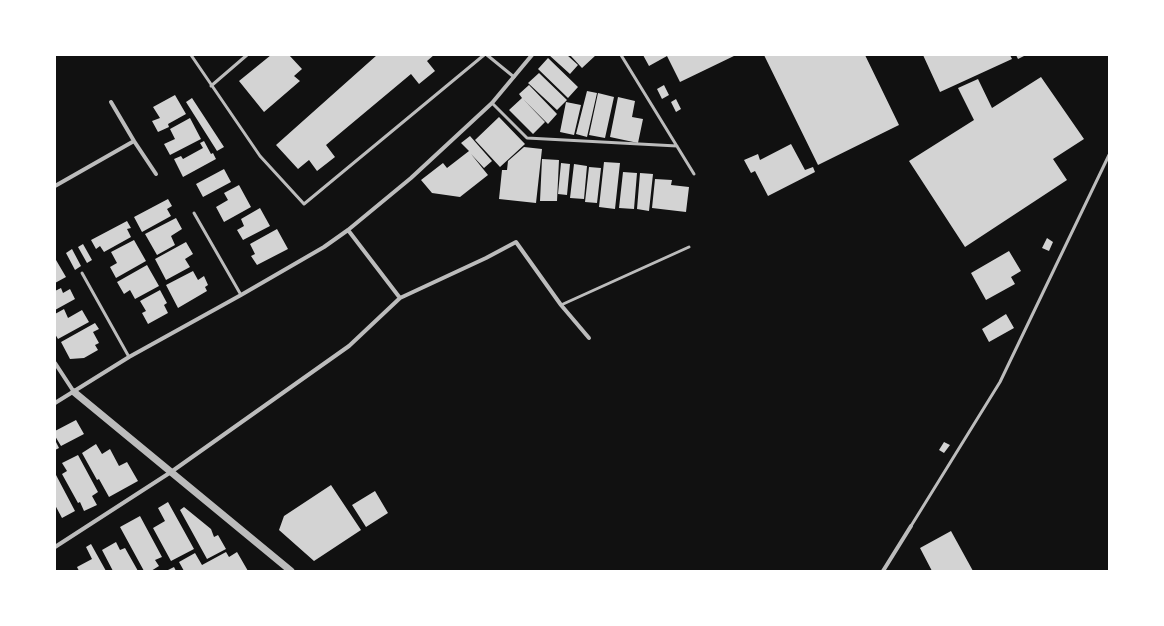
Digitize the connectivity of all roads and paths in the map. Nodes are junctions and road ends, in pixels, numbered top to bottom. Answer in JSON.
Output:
{"nodes":[{"id":1,"x":191,"y":55,"type":"edge"},
{"id":2,"x":247,"y":55,"type":"edge"},
{"id":3,"x":484,"y":55,"type":"edge"},
{"id":4,"x":487,"y":55,"type":"edge"},
{"id":5,"x":532,"y":55,"type":"edge"},
{"id":6,"x":621,"y":55,"type":"edge"},
{"id":7,"x":514,"y":78,"type":"junction"},
{"id":8,"x":211,"y":86,"type":"junction"},
{"id":9,"x":111,"y":102,"type":"dead end"},
{"id":10,"x":492,"y":103,"type":"junction"},
{"id":11,"x":134,"y":142,"type":"junction"},
{"id":12,"x":677,"y":146,"type":"junction"},
{"id":13,"x":1109,"y":155,"type":"edge"},
{"id":14,"x":156,"y":174,"type":"dead end"},
{"id":15,"x":694,"y":174,"type":"dead end"},
{"id":16,"x":55,"y":186,"type":"edge"},
{"id":17,"x":194,"y":213,"type":"dead end"},
{"id":18,"x":348,"y":230,"type":"junction"},
{"id":19,"x":689,"y":247,"type":"dead end"},
{"id":20,"x":82,"y":273,"type":"dead end"},
{"id":21,"x":241,"y":295,"type":"junction"},
{"id":22,"x":400,"y":298,"type":"junction"},
{"id":23,"x":561,"y":305,"type":"junction"},
{"id":24,"x":589,"y":338,"type":"dead end"},
{"id":25,"x":129,"y":357,"type":"junction"},
{"id":26,"x":55,"y":363,"type":"edge"},
{"id":27,"x":74,"y":392,"type":"junction"},
{"id":28,"x":55,"y":403,"type":"edge"},
{"id":29,"x":171,"y":472,"type":"junction"},
{"id":30,"x":911,"y":526,"type":"joint"},
{"id":31,"x":55,"y":547,"type":"edge"},
{"id":32,"x":290,"y":571,"type":"edge"},
{"id":33,"x":883,"y":571,"type":"edge"}],
"edges":[{"from":1,"to":8,"type":"lane"},
{"from":2,"to":8,"type":"lane"},
{"from":3,"to":8,"type":"lane"},
{"from":4,"to":7,"type":"lane"},
{"from":5,"to":7,"type":"street"},
{"from":6,"to":12,"type":"lane"},
{"from":7,"to":10,"type":"street"},
{"from":9,"to":11,"type":"street"},
{"from":10,"to":12,"type":"lane"},
{"from":10,"to":18,"type":"street"},
{"from":11,"to":14,"type":"street"},
{"from":11,"to":16,"type":"street"},
{"from":12,"to":15,"type":"lane"},
{"from":13,"to":30,"type":"lane"},
{"from":17,"to":21,"type":"lane"},
{"from":18,"to":21,"type":"street"},
{"from":18,"to":22,"type":"street"},
{"from":19,"to":23,"type":"lane"},
{"from":20,"to":25,"type":"lane"},
{"from":21,"to":25,"type":"street"},
{"from":22,"to":23,"type":"street"},
{"from":22,"to":29,"type":"street"},
{"from":23,"to":24,"type":"street"},
{"from":25,"to":27,"type":"street"},
{"from":26,"to":27,"type":"street"},
{"from":27,"to":28,"type":"street"},
{"from":27,"to":29,"type":"street"},
{"from":29,"to":31,"type":"street"},
{"from":29,"to":32,"type":"street"},
{"from":30,"to":33,"type":"street"}]}
